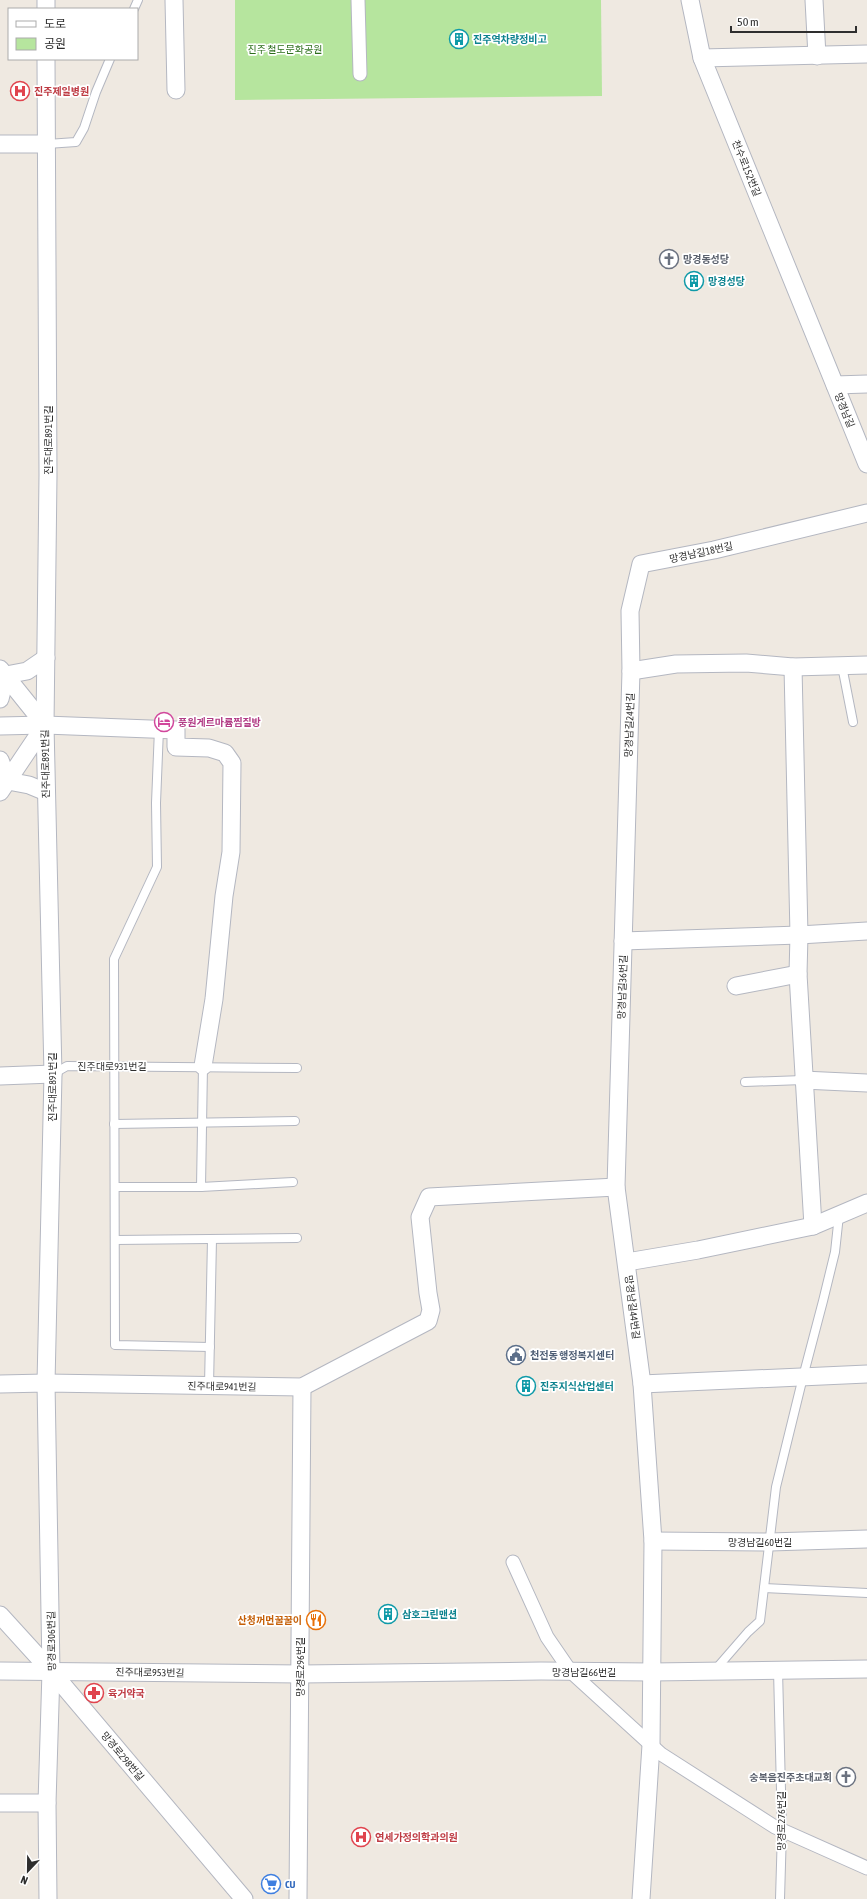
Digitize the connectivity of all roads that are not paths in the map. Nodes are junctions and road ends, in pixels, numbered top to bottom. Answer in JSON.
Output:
{"nodes":[{"id":1,"x":174,"y":0,"type":"edge"},
{"id":2,"x":358,"y":0,"type":"edge"},
{"id":3,"x":690,"y":0,"type":"edge"},
{"id":4,"x":814,"y":0,"type":"edge"},
{"id":5,"x":867,"y":54,"type":"edge"},
{"id":6,"x":817,"y":56,"type":"junction"},
{"id":7,"x":702,"y":58,"type":"junction"},
{"id":8,"x":46,"y":60,"type":"edge"},
{"id":9,"x":110,"y":60,"type":"edge"},
{"id":10,"x":360,"y":74,"type":"dead end"},
{"id":11,"x":176,"y":90,"type":"dead end"},
{"id":12,"x":0,"y":144,"type":"edge"},
{"id":13,"x":47,"y":144,"type":"junction"},
{"id":14,"x":867,"y":384,"type":"edge"},
{"id":15,"x":834,"y":385,"type":"junction"},
{"id":16,"x":867,"y":464,"type":"edge"},
{"id":17,"x":867,"y":513,"type":"edge"},
{"id":18,"x":46,"y":658,"type":"junction"},
{"id":19,"x":867,"y":665,"type":"edge"},
{"id":20,"x":842,"y":666,"type":"junction"},
{"id":21,"x":793,"y":667,"type":"junction"},
{"id":22,"x":631,"y":671,"type":"junction"},
{"id":23,"x":3,"y":672,"type":"edge"},
{"id":24,"x":0,"y":699,"type":"edge"},
{"id":25,"x":853,"y":722,"type":"dead end"},
{"id":26,"x":45,"y":725,"type":"junction"},
{"id":27,"x":0,"y":726,"type":"edge"},
{"id":28,"x":159,"y":729,"type":"junction"},
{"id":29,"x":0,"y":760,"type":"edge"},
{"id":30,"x":4,"y":787,"type":"edge"},
{"id":31,"x":46,"y":792,"type":"junction"},
{"id":32,"x":867,"y":931,"type":"edge"},
{"id":33,"x":799,"y":935,"type":"junction"},
{"id":34,"x":623,"y":941,"type":"junction"},
{"id":35,"x":798,"y":974,"type":"junction"},
{"id":36,"x":736,"y":986,"type":"dead end"},
{"id":37,"x":115,"y":1066,"type":"junction"},
{"id":38,"x":203,"y":1066,"type":"junction"},
{"id":39,"x":297,"y":1068,"type":"dead end"},
{"id":40,"x":53,"y":1074,"type":"junction"},
{"id":41,"x":0,"y":1076,"type":"edge"},
{"id":42,"x":803,"y":1080,"type":"junction"},
{"id":43,"x":745,"y":1082,"type":"dead end"},
{"id":44,"x":867,"y":1084,"type":"edge"},
{"id":45,"x":295,"y":1121,"type":"dead end"},
{"id":46,"x":202,"y":1122,"type":"junction"},
{"id":47,"x":114,"y":1124,"type":"junction"},
{"id":48,"x":293,"y":1182,"type":"dead end"},
{"id":49,"x":616,"y":1186,"type":"junction"},
{"id":50,"x":115,"y":1187,"type":"junction"},
{"id":51,"x":201,"y":1187,"type":"junction"},
{"id":52,"x":867,"y":1203,"type":"edge"},
{"id":53,"x":839,"y":1215,"type":"junction"},
{"id":54,"x":813,"y":1226,"type":"junction"},
{"id":55,"x":297,"y":1238,"type":"dead end"},
{"id":56,"x":212,"y":1239,"type":"junction"},
{"id":57,"x":115,"y":1240,"type":"junction"},
{"id":58,"x":627,"y":1262,"type":"junction"},
{"id":59,"x":210,"y":1347,"type":"junction"},
{"id":60,"x":867,"y":1374,"type":"edge"},
{"id":61,"x":803,"y":1377,"type":"junction"},
{"id":62,"x":46,"y":1383,"type":"junction"},
{"id":63,"x":0,"y":1384,"type":"edge"},
{"id":64,"x":642,"y":1384,"type":"junction"},
{"id":65,"x":209,"y":1386,"type":"junction"},
{"id":66,"x":302,"y":1387,"type":"junction"},
{"id":67,"x":867,"y":1539,"type":"edge"},
{"id":68,"x":653,"y":1541,"type":"junction"},
{"id":69,"x":770,"y":1542,"type":"junction"},
{"id":70,"x":513,"y":1562,"type":"dead end"},
{"id":71,"x":764,"y":1588,"type":"junction"},
{"id":72,"x":867,"y":1593,"type":"edge"},
{"id":73,"x":0,"y":1615,"type":"edge"},
{"id":74,"x":867,"y":1669,"type":"edge"},
{"id":75,"x":778,"y":1670,"type":"junction"},
{"id":76,"x":0,"y":1671,"type":"edge"},
{"id":77,"x":52,"y":1671,"type":"junction"},
{"id":78,"x":715,"y":1671,"type":"junction"},
{"id":79,"x":571,"y":1672,"type":"junction"},
{"id":80,"x":652,"y":1672,"type":"junction"},
{"id":81,"x":301,"y":1674,"type":"junction"},
{"id":82,"x":650,"y":1745,"type":"junction"},
{"id":83,"x":0,"y":1803,"type":"edge"},
{"id":84,"x":47,"y":1803,"type":"junction"},
{"id":85,"x":782,"y":1830,"type":"junction"},
{"id":86,"x":867,"y":1868,"type":"edge"},
{"id":87,"x":48,"y":1899,"type":"edge"},
{"id":88,"x":244,"y":1899,"type":"edge"},
{"id":89,"x":298,"y":1899,"type":"edge"},
{"id":90,"x":642,"y":1899,"type":"edge"},
{"id":91,"x":780,"y":1899,"type":"edge"}],
"edges":[{"from":1,"to":11,"type":"street"},
{"from":2,"to":10,"type":"street"},
{"from":3,"to":7,"type":"street","name":"천수로152번길"},
{"from":4,"to":6,"type":"street"},
{"from":5,"to":6,"type":"street"},
{"from":6,"to":7,"type":"street"},
{"from":7,"to":15,"type":"street","name":"천수로152번길"},
{"from":8,"to":13,"type":"street","name":"진주대로891번길"},
{"from":9,"to":13,"type":"lane"},
{"from":12,"to":13,"type":"street"},
{"from":13,"to":18,"type":"street","name":"진주대로891번길"},
{"from":14,"to":15,"type":"street","name":"망경남길"},
{"from":15,"to":16,"type":"street","name":"망경남길"},
{"from":17,"to":22,"type":"street","name":"망경남길18번길"},
{"from":18,"to":23,"type":"street"},
{"from":18,"to":26,"type":"street","name":"진주대로891번길"},
{"from":19,"to":20,"type":"street"},
{"from":20,"to":21,"type":"street"},
{"from":20,"to":25,"type":"lane"},
{"from":21,"to":22,"type":"street"},
{"from":21,"to":33,"type":"street"},
{"from":22,"to":34,"type":"street","name":"망경남길24번길"},
{"from":23,"to":24,"type":"street"},
{"from":23,"to":26,"type":"street"},
{"from":26,"to":27,"type":"street"},
{"from":26,"to":28,"type":"street"},
{"from":26,"to":30,"type":"street"},
{"from":26,"to":31,"type":"street","name":"진주대로891번길"},
{"from":28,"to":37,"type":"lane"},
{"from":28,"to":38,"type":"street"},
{"from":29,"to":30,"type":"street"},
{"from":30,"to":31,"type":"street"},
{"from":31,"to":40,"type":"street","name":"진주대로891번길"},
{"from":32,"to":33,"type":"street","name":"망경남길36번길"},
{"from":33,"to":34,"type":"street","name":"망경남길36번길"},
{"from":33,"to":35,"type":"street"},
{"from":34,"to":49,"type":"street","name":"망경남길36번길"},
{"from":35,"to":36,"type":"street"},
{"from":35,"to":42,"type":"street"},
{"from":37,"to":38,"type":"lane","name":"진주대로931번길"},
{"from":37,"to":40,"type":"lane","name":"진주대로931번길"},
{"from":37,"to":47,"type":"lane"},
{"from":38,"to":39,"type":"lane","name":"진주대로931번길"},
{"from":38,"to":46,"type":"lane"},
{"from":40,"to":41,"type":"street","name":"진주대로931번길"},
{"from":40,"to":62,"type":"street","name":"진주대로891번길"},
{"from":42,"to":43,"type":"lane"},
{"from":42,"to":44,"type":"street"},
{"from":42,"to":54,"type":"street"},
{"from":45,"to":46,"type":"lane"},
{"from":46,"to":47,"type":"lane"},
{"from":46,"to":51,"type":"lane"},
{"from":47,"to":50,"type":"lane"},
{"from":48,"to":51,"type":"lane"},
{"from":49,"to":58,"type":"street","name":"망경남길36번길"},
{"from":49,"to":66,"type":"street","name":"진주대로941번길"},
{"from":50,"to":51,"type":"lane"},
{"from":50,"to":57,"type":"lane"},
{"from":52,"to":53,"type":"street","name":"망경남길44번길"},
{"from":53,"to":54,"type":"street","name":"망경남길44번길"},
{"from":53,"to":61,"type":"lane"},
{"from":54,"to":58,"type":"street","name":"망경남길44번길"},
{"from":55,"to":56,"type":"lane"},
{"from":56,"to":57,"type":"lane"},
{"from":56,"to":59,"type":"lane"},
{"from":57,"to":59,"type":"lane"},
{"from":58,"to":64,"type":"street","name":"망경남길44번길"},
{"from":59,"to":65,"type":"lane"},
{"from":60,"to":61,"type":"street"},
{"from":61,"to":64,"type":"street"},
{"from":61,"to":69,"type":"lane"},
{"from":62,"to":63,"type":"street","name":"진주대로941번길"},
{"from":62,"to":65,"type":"street","name":"진주대로941번길"},
{"from":62,"to":77,"type":"street","name":"망경로306번길"},
{"from":64,"to":68,"type":"street","name":"망경남길44번길"},
{"from":65,"to":66,"type":"street","name":"진주대로941번길"},
{"from":66,"to":81,"type":"street","name":"망경로296번길"},
{"from":67,"to":69,"type":"street","name":"망경남길60번길"},
{"from":68,"to":69,"type":"street","name":"망경남길60번길"},
{"from":68,"to":80,"type":"street","name":"망경남길44번길"},
{"from":69,"to":71,"type":"lane"},
{"from":70,"to":79,"type":"street"},
{"from":71,"to":72,"type":"lane"},
{"from":71,"to":78,"type":"lane"},
{"from":73,"to":77,"type":"street","name":"망경로298번길"},
{"from":74,"to":75,"type":"street","name":"망경남길66번길"},
{"from":75,"to":78,"type":"street","name":"망경남길66번길"},
{"from":75,"to":85,"type":"lane","name":"망경로276번길"},
{"from":76,"to":77,"type":"street","name":"진주대로953번길"},
{"from":77,"to":81,"type":"street","name":"진주대로953번길"},
{"from":77,"to":84,"type":"street","name":"망경로306번길"},
{"from":77,"to":88,"type":"street","name":"망경로298번길"},
{"from":78,"to":80,"type":"street","name":"망경남길66번길"},
{"from":79,"to":80,"type":"street","name":"망경남길66번길"},
{"from":79,"to":81,"type":"street","name":"망경남길66번길"},
{"from":79,"to":82,"type":"street"},
{"from":80,"to":82,"type":"street","name":"망경남길44번길"},
{"from":81,"to":89,"type":"street","name":"망경로296번길"},
{"from":82,"to":85,"type":"street"},
{"from":82,"to":90,"type":"street","name":"망경남길44번길"},
{"from":83,"to":84,"type":"street"},
{"from":84,"to":87,"type":"street","name":"망경로306번길"},
{"from":85,"to":86,"type":"street"},
{"from":85,"to":91,"type":"lane","name":"망경로276번길"}]}
